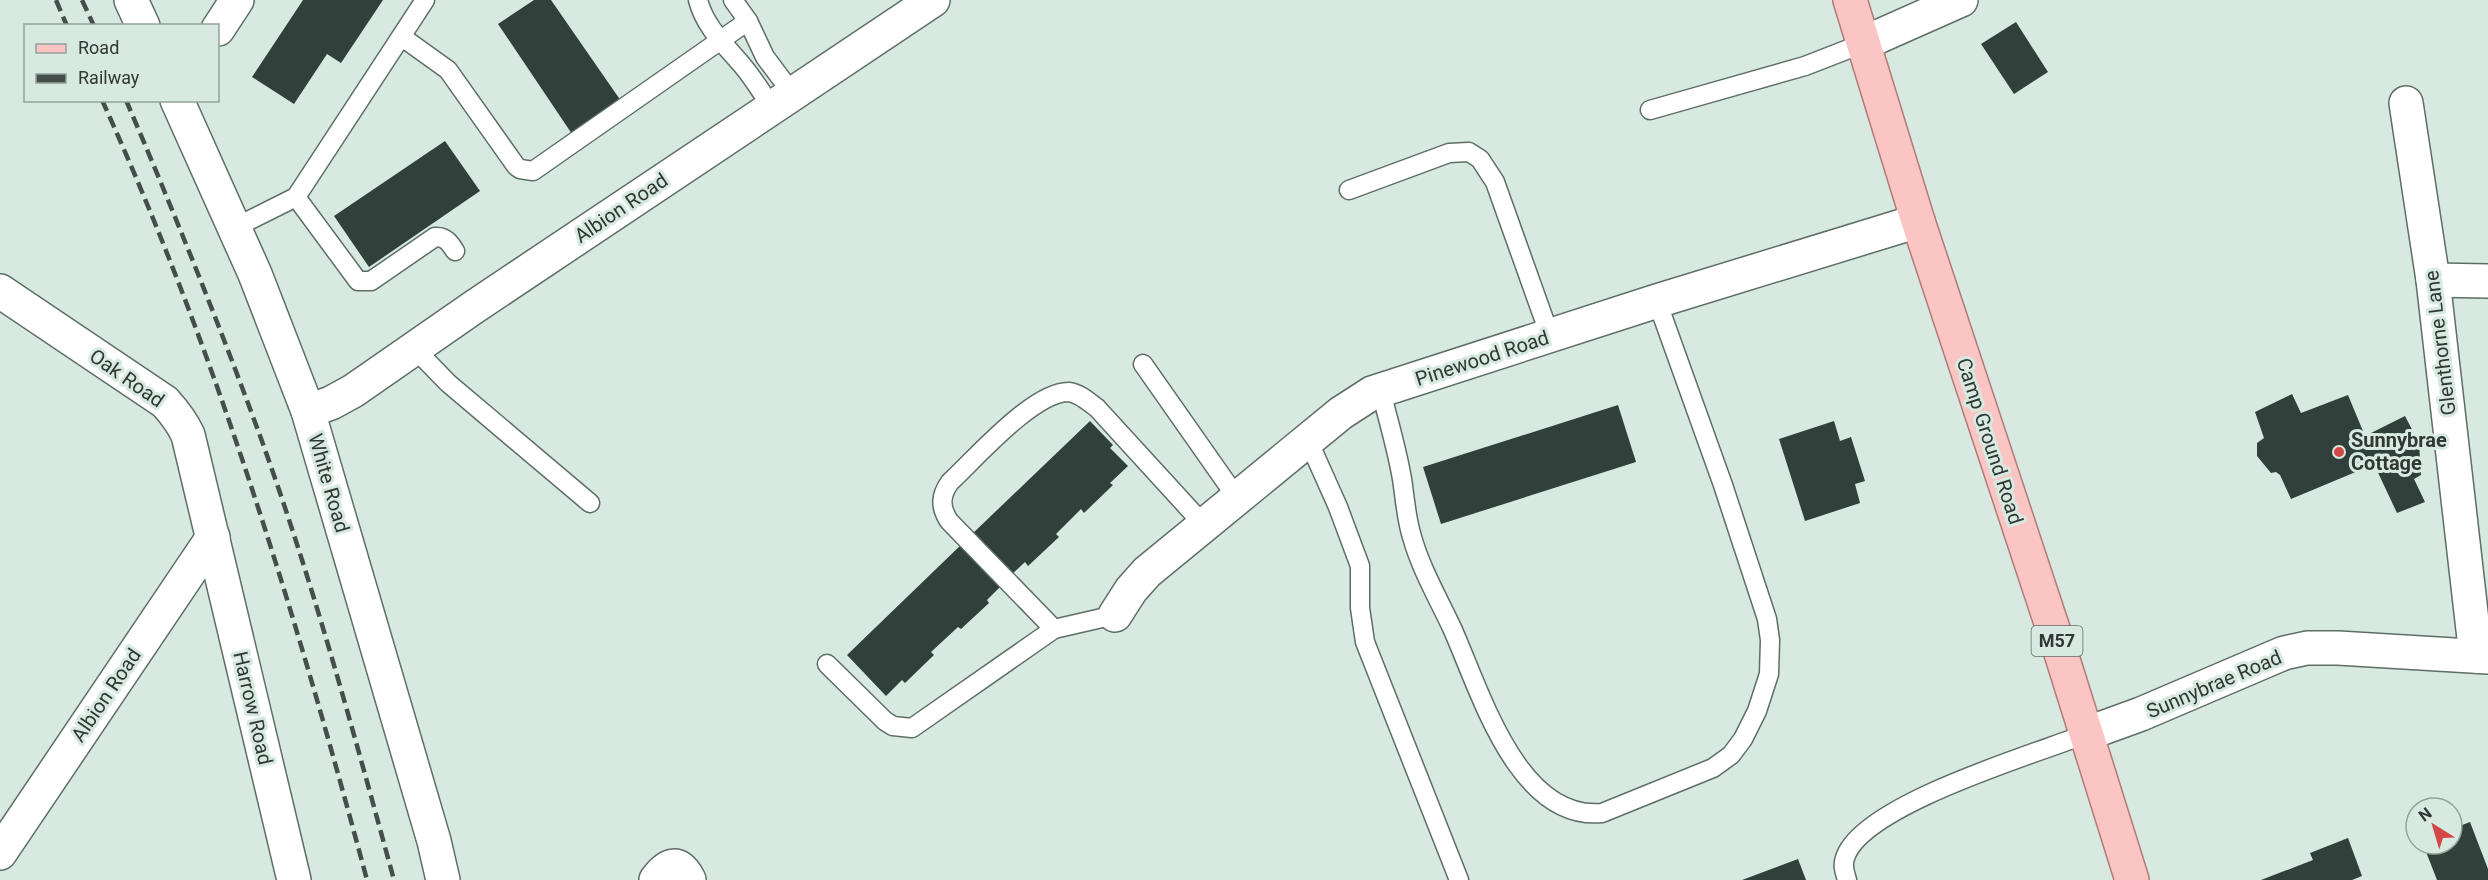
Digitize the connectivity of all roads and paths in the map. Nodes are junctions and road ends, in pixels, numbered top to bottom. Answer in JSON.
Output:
{"nodes":[{"id":1,"x":131,"y":0,"type":"edge"},
{"id":2,"x":237,"y":0,"type":"edge"},
{"id":3,"x":426,"y":0,"type":"edge"},
{"id":4,"x":698,"y":0,"type":"edge"},
{"id":5,"x":733,"y":0,"type":"edge"},
{"id":6,"x":933,"y":0,"type":"edge"},
{"id":7,"x":1850,"y":0,"type":"edge"},
{"id":8,"x":1960,"y":0,"type":"edge"},
{"id":9,"x":748,"y":21,"type":"junction"},
{"id":10,"x":142,"y":24,"type":"edge"},
{"id":11,"x":219,"y":27,"type":"edge"},
{"id":12,"x":402,"y":37,"type":"junction"},
{"id":13,"x":720,"y":41,"type":"junction"},
{"id":14,"x":1864,"y":43,"type":"junction"},
{"id":15,"x":782,"y":100,"type":"junction"},
{"id":16,"x":178,"y":102,"type":"edge"},
{"id":17,"x":2406,"y":103,"type":"dead end"},
{"id":18,"x":1650,"y":110,"type":"dead end"},
{"id":19,"x":1349,"y":190,"type":"dead end"},
{"id":20,"x":296,"y":197,"type":"junction"},
{"id":21,"x":1918,"y":221,"type":"junction"},
{"id":22,"x":234,"y":228,"type":"junction"},
{"id":23,"x":455,"y":251,"type":"dead end"},
{"id":24,"x":2433,"y":280,"type":"junction"},
{"id":25,"x":2488,"y":281,"type":"edge"},
{"id":26,"x":0,"y":291,"type":"edge"},
{"id":27,"x":1657,"y":301,"type":"junction"},
{"id":28,"x":1550,"y":336,"type":"junction"},
{"id":29,"x":415,"y":349,"type":"junction"},
{"id":30,"x":1143,"y":364,"type":"dead end"},
{"id":31,"x":1380,"y":391,"type":"junction"},
{"id":32,"x":308,"y":411,"type":"junction"},
{"id":33,"x":1308,"y":440,"type":"junction"},
{"id":34,"x":1237,"y":498,"type":"junction"},
{"id":35,"x":590,"y":503,"type":"dead end"},
{"id":36,"x":1204,"y":525,"type":"junction"},
{"id":37,"x":213,"y":537,"type":"junction"},
{"id":38,"x":1115,"y":615,"type":"joint"},
{"id":39,"x":1054,"y":629,"type":"junction"},
{"id":40,"x":2482,"y":657,"type":"edge"},
{"id":41,"x":827,"y":664,"type":"dead end"},
{"id":42,"x":2086,"y":734,"type":"junction"},
{"id":43,"x":0,"y":853,"type":"edge"},
{"id":44,"x":294,"y":880,"type":"edge"},
{"id":45,"x":443,"y":880,"type":"edge"},
{"id":46,"x":1459,"y":880,"type":"edge"},
{"id":47,"x":1847,"y":880,"type":"edge"},
{"id":48,"x":2132,"y":880,"type":"edge"}],
"edges":[{"from":1,"to":10,"type":"street"},
{"from":2,"to":11,"type":"street"},
{"from":3,"to":12,"type":"lane"},
{"from":4,"to":13,"type":"lane"},
{"from":5,"to":9,"type":"lane"},
{"from":6,"to":15,"type":"street","name":"Albion Road"},
{"from":7,"to":14,"type":"main road","name":"Camp Ground Road","number":"M57"},
{"from":8,"to":14,"type":"street"},
{"from":9,"to":13,"type":"lane"},
{"from":9,"to":15,"type":"lane"},
{"from":12,"to":13,"type":"lane"},
{"from":12,"to":20,"type":"lane"},
{"from":13,"to":15,"type":"lane"},
{"from":14,"to":18,"type":"lane"},
{"from":14,"to":21,"type":"main road","name":"Camp Ground Road","number":"M57"},
{"from":15,"to":29,"type":"street","name":"Albion Road"},
{"from":16,"to":22,"type":"street","name":"White Road"},
{"from":17,"to":24,"type":"street","name":"Glenthorne Lane"},
{"from":19,"to":28,"type":"lane"},
{"from":20,"to":22,"type":"lane"},
{"from":20,"to":23,"type":"lane"},
{"from":21,"to":27,"type":"street","name":"Pinewood Road"},
{"from":21,"to":42,"type":"main road","name":"Camp Ground Road","number":"M57"},
{"from":22,"to":32,"type":"street","name":"White Road"},
{"from":24,"to":25,"type":"street"},
{"from":24,"to":40,"type":"street","name":"Glenthorne Lane"},
{"from":26,"to":37,"type":"street","name":"Oak Road"},
{"from":27,"to":28,"type":"street","name":"Pinewood Road"},
{"from":27,"to":31,"type":"lane"},
{"from":28,"to":31,"type":"street","name":"Pinewood Road"},
{"from":29,"to":32,"type":"street","name":"Albion Road"},
{"from":29,"to":35,"type":"lane"},
{"from":30,"to":34,"type":"lane"},
{"from":31,"to":33,"type":"street","name":"Pinewood Road"},
{"from":32,"to":45,"type":"street","name":"White Road"},
{"from":33,"to":34,"type":"street","name":"Pinewood Road"},
{"from":33,"to":46,"type":"lane"},
{"from":34,"to":36,"type":"street","name":"Pinewood Road"},
{"from":36,"to":38,"type":"street","name":"Pinewood Road"},
{"from":36,"to":39,"type":"lane"},
{"from":37,"to":43,"type":"street","name":"Albion Road"},
{"from":37,"to":44,"type":"street","name":"Harrow Road"},
{"from":38,"to":39,"type":"lane"},
{"from":39,"to":41,"type":"lane"},
{"from":40,"to":42,"type":"street","name":"Sunnybrae Road"},
{"from":42,"to":47,"type":"lane"},
{"from":42,"to":48,"type":"main road","name":"Camp Ground Road","number":"M57"}]}
